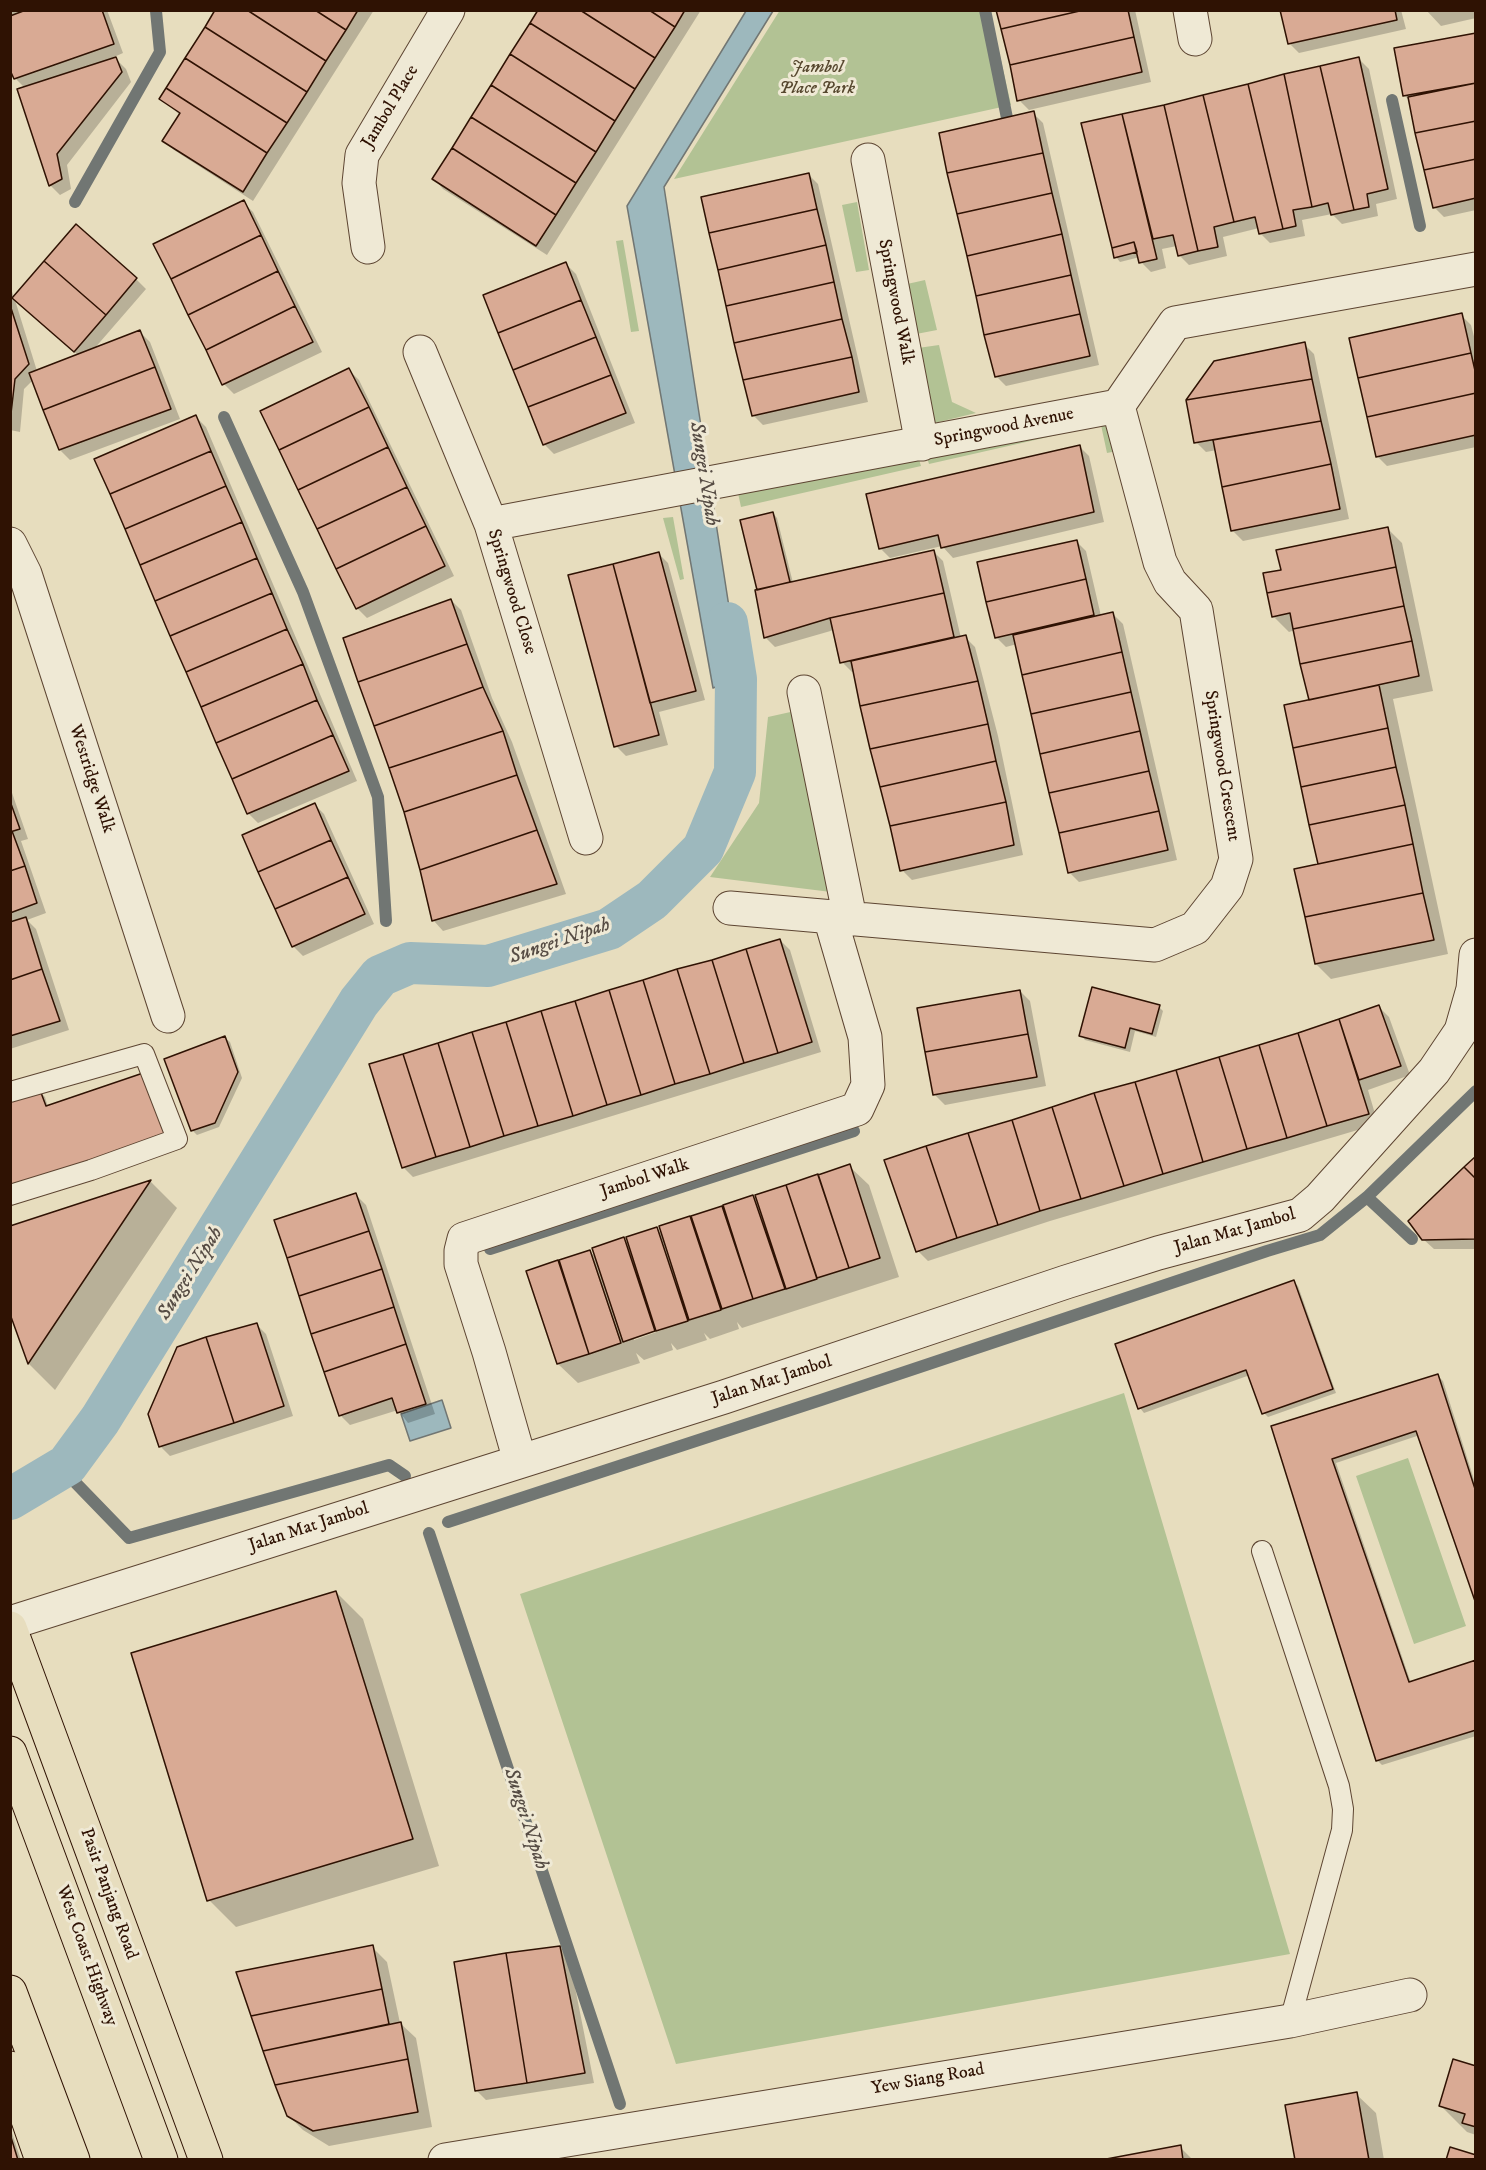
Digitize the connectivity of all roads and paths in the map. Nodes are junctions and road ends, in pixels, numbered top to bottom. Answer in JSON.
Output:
{"nodes":[{"id":1,"x":448,"y":10,"type":"edge"},
{"id":2,"x":868,"y":160,"type":"dead end"},
{"id":3,"x":368,"y":247,"type":"dead end"},
{"id":4,"x":1476,"y":269,"type":"edge"},
{"id":5,"x":420,"y":352,"type":"dead end"},
{"id":6,"x":1118,"y":406,"type":"junction"},
{"id":7,"x":922,"y":444,"type":"junction"},
{"id":8,"x":490,"y":524,"type":"junction"},
{"id":9,"x":10,"y":544,"type":"edge"},
{"id":10,"x":804,"y":692,"type":"dead end"},
{"id":11,"x":586,"y":838,"type":"dead end"},
{"id":12,"x":730,"y":908,"type":"dead end"},
{"id":13,"x":840,"y":918,"type":"junction"},
{"id":14,"x":1476,"y":955,"type":"edge"},
{"id":15,"x":168,"y":1016,"type":"dead end"},
{"id":16,"x":1468,"y":1030,"type":"edge"},
{"id":17,"x":10,"y":1092,"type":"edge"},
{"id":18,"x":11,"y":1193,"type":"edge"},
{"id":19,"x":520,"y":1461,"type":"junction"},
{"id":20,"x":1262,"y":1551,"type":"dead end"},
{"id":21,"x":10,"y":1623,"type":"edge"},
{"id":22,"x":10,"y":1628,"type":"edge"},
{"id":23,"x":10,"y":1753,"type":"edge"},
{"id":24,"x":10,"y":1992,"type":"edge"},
{"id":25,"x":1410,"y":1995,"type":"dead end"},
{"id":26,"x":1290,"y":2021,"type":"junction"},
{"id":27,"x":10,"y":2068,"type":"edge"},
{"id":28,"x":42,"y":2160,"type":"edge"},
{"id":29,"x":72,"y":2160,"type":"edge"},
{"id":30,"x":161,"y":2160,"type":"edge"},
{"id":31,"x":206,"y":2160,"type":"edge"},
{"id":32,"x":446,"y":2160,"type":"edge"}],
"edges":[{"from":1,"to":3,"type":"street","name":"Jambol Place"},
{"from":2,"to":7,"type":"street","name":"Springwood Walk"},
{"from":4,"to":6,"type":"street"},
{"from":5,"to":8,"type":"street","name":"Springwood Close"},
{"from":6,"to":7,"type":"street","name":"Springwood Avenue"},
{"from":6,"to":13,"type":"street","name":"Springwood Crescent"},
{"from":7,"to":8,"type":"street","name":"Springwood Avenue"},
{"from":8,"to":11,"type":"street","name":"Springwood Close"},
{"from":9,"to":15,"type":"street","name":"Westridge Walk"},
{"from":10,"to":13,"type":"street"},
{"from":12,"to":13,"type":"street","name":"Springwood Crescent"},
{"from":13,"to":19,"type":"street","name":"Jambol Walk"},
{"from":14,"to":16,"type":"street","name":"Jalan Mat Jambol"},
{"from":16,"to":19,"type":"street","name":"Jalan Mat Jambol"},
{"from":17,"to":18,"type":"lane"},
{"from":19,"to":21,"type":"street","name":"Jalan Mat Jambol"},
{"from":20,"to":26,"type":"lane"},
{"from":22,"to":31,"type":"main road","name":"Pasir Panjang Road"},
{"from":23,"to":30,"type":"main road","name":"West Coast Highway"},
{"from":24,"to":29,"type":"main road"},
{"from":25,"to":26,"type":"street","name":"Yew Siang Road"},
{"from":26,"to":32,"type":"street","name":"Yew Siang Road"},
{"from":27,"to":28,"type":"main road"}]}
